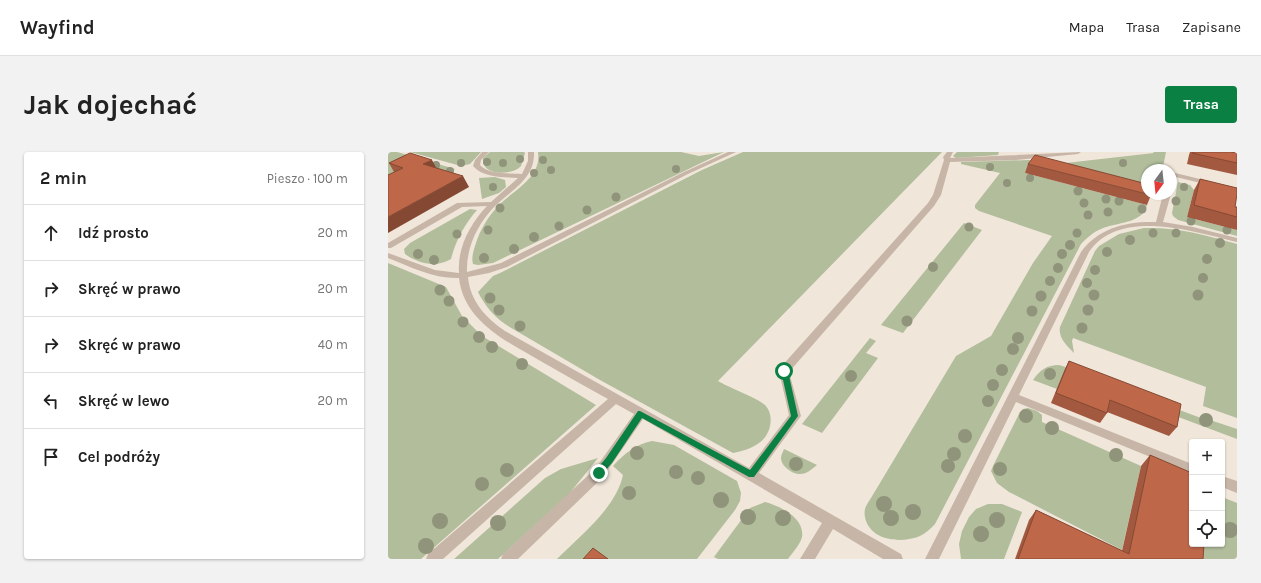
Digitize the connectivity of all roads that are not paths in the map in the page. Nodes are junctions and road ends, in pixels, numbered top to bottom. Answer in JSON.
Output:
{"nodes":[{"id":1,"x":486,"y":152,"type":"edge"},
{"id":2,"x":531,"y":152,"type":"edge"},
{"id":3,"x":733,"y":152,"type":"edge"},
{"id":4,"x":1078,"y":152,"type":"edge"},
{"id":5,"x":949,"y":156,"type":"edge"},
{"id":6,"x":1177,"y":175,"type":"edge"},
{"id":7,"x":523,"y":176,"type":"junction"},
{"id":8,"x":1237,"y":190,"type":"edge"},
{"id":9,"x":1165,"y":200,"type":"edge"},
{"id":10,"x":493,"y":204,"type":"junction"},
{"id":11,"x":1159,"y":223,"type":"junction"},
{"id":12,"x":1237,"y":240,"type":"edge"},
{"id":13,"x":388,"y":246,"type":"edge"},
{"id":14,"x":388,"y":255,"type":"edge"},
{"id":15,"x":463,"y":276,"type":"junction"},
{"id":16,"x":1014,"y":396,"type":"junction"},
{"id":17,"x":615,"y":399,"type":"junction"},
{"id":18,"x":640,"y":413,"type":"junction"},
{"id":19,"x":1189,"y":468,"type":"edge"},
{"id":20,"x":751,"y":475,"type":"junction"},
{"id":21,"x":1225,"y":482,"type":"edge"},
{"id":22,"x":1237,"y":487,"type":"edge"},
{"id":23,"x":831,"y":521,"type":"junction"},
{"id":24,"x":433,"y":559,"type":"edge"},
{"id":25,"x":508,"y":559,"type":"edge"},
{"id":26,"x":807,"y":559,"type":"edge"},
{"id":27,"x":896,"y":559,"type":"edge"},
{"id":28,"x":932,"y":559,"type":"edge"}],
"edges":[{"from":1,"to":7,"type":"lane"},
{"from":2,"to":7,"type":"lane"},
{"from":3,"to":15,"type":"lane"},
{"from":4,"to":5,"type":"lane"},
{"from":5,"to":20,"type":"lane"},
{"from":6,"to":8,"type":"lane"},
{"from":7,"to":10,"type":"lane"},
{"from":9,"to":11,"type":"lane"},
{"from":10,"to":13,"type":"lane"},
{"from":10,"to":15,"type":"lane"},
{"from":11,"to":12,"type":"lane"},
{"from":11,"to":16,"type":"lane"},
{"from":14,"to":15,"type":"lane"},
{"from":15,"to":17,"type":"lane"},
{"from":16,"to":19,"type":"lane"},
{"from":16,"to":28,"type":"lane"},
{"from":17,"to":18,"type":"lane"},
{"from":17,"to":24,"type":"lane"},
{"from":18,"to":20,"type":"lane"},
{"from":18,"to":25,"type":"lane"},
{"from":20,"to":23,"type":"lane"},
{"from":21,"to":22,"type":"lane"},
{"from":23,"to":26,"type":"lane"},
{"from":23,"to":27,"type":"lane"}]}
